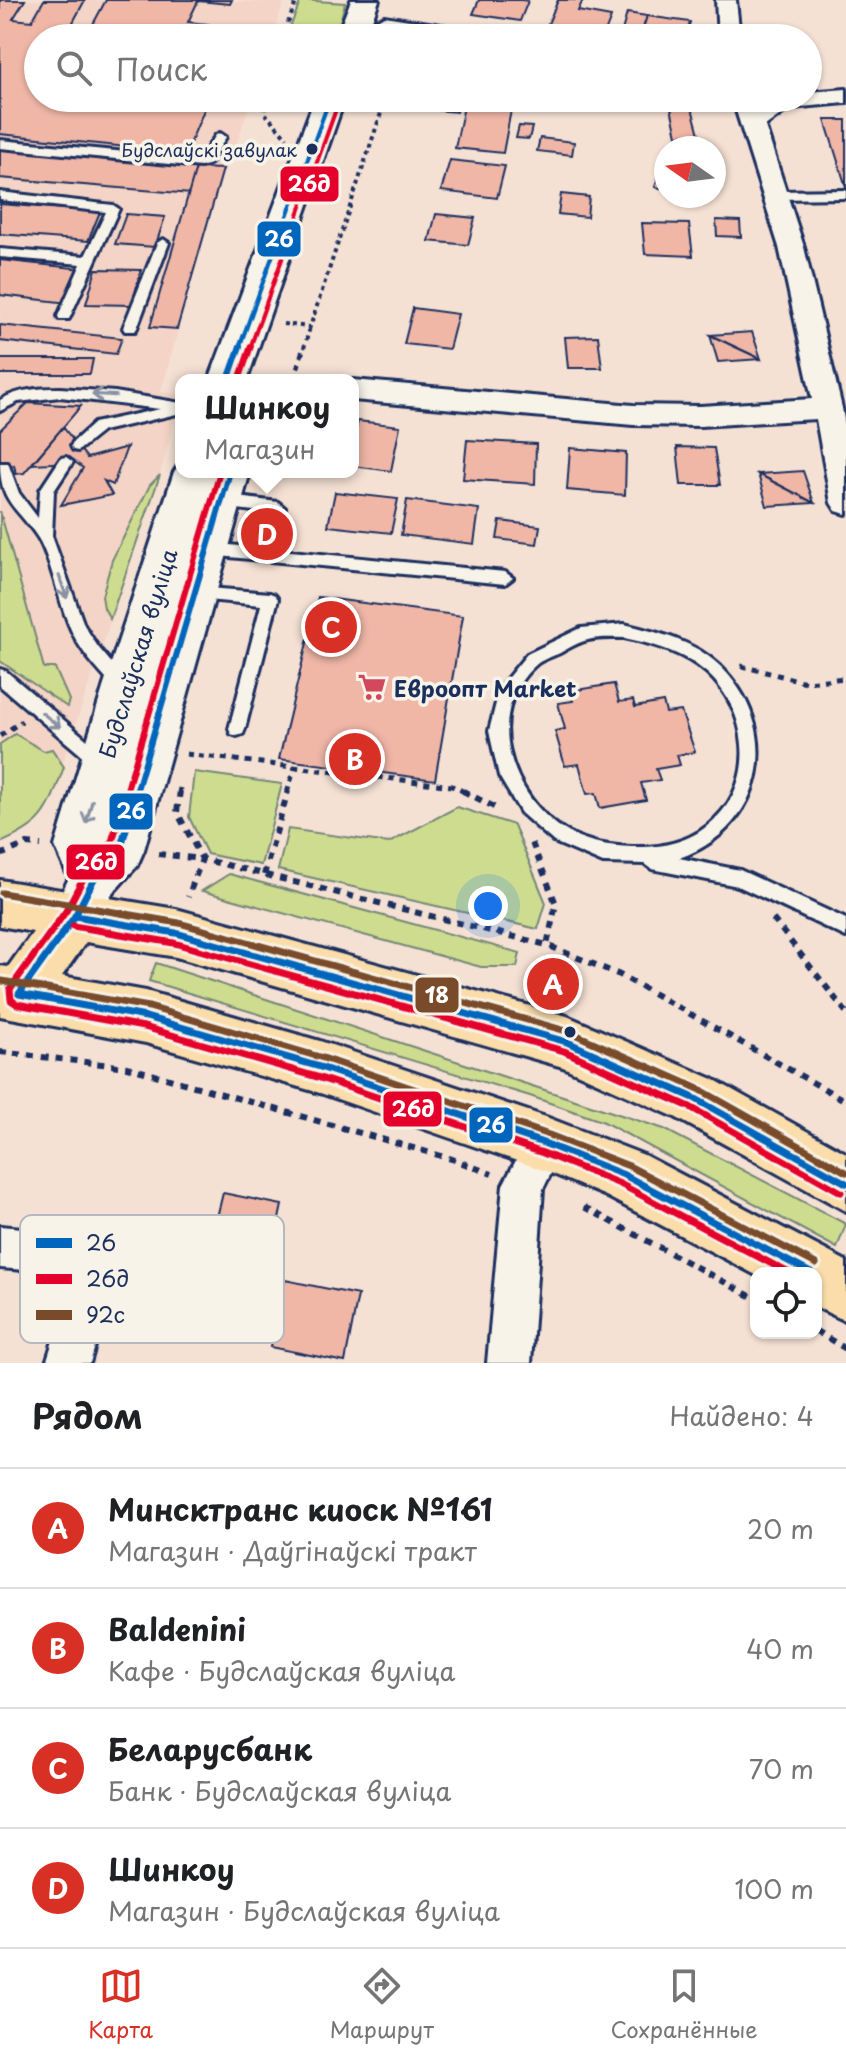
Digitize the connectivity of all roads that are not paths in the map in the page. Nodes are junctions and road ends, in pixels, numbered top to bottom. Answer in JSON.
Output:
{"nodes":[{"id":1,"x":726,"y":0,"type":"edge"},
{"id":2,"x":380,"y":15,"type":"edge"},
{"id":3,"x":421,"y":24,"type":"edge"},
{"id":4,"x":728,"y":24,"type":"edge"},
{"id":5,"x":846,"y":96,"type":"edge"},
{"id":6,"x":822,"y":98,"type":"edge"},
{"id":7,"x":325,"y":112,"type":"edge"},
{"id":8,"x":353,"y":112,"type":"edge"},
{"id":9,"x":749,"y":112,"type":"edge"},
{"id":10,"x":762,"y":112,"type":"edge"},
{"id":11,"x":754,"y":124,"type":"junction"},
{"id":12,"x":220,"y":137,"type":"dead end"},
{"id":13,"x":0,"y":144,"type":"edge"},
{"id":14,"x":846,"y":194,"type":"edge"},
{"id":15,"x":776,"y":195,"type":"junction"},
{"id":16,"x":0,"y":196,"type":"edge"},
{"id":17,"x":163,"y":243,"type":"dead end"},
{"id":18,"x":0,"y":253,"type":"edge"},
{"id":19,"x":89,"y":261,"type":"junction"},
{"id":20,"x":64,"y":316,"type":"dead end"},
{"id":21,"x":130,"y":328,"type":"dead end"},
{"id":22,"x":230,"y":374,"type":"edge"},
{"id":23,"x":262,"y":374,"type":"edge"},
{"id":24,"x":359,"y":391,"type":"edge"},
{"id":25,"x":0,"y":406,"type":"edge"},
{"id":26,"x":175,"y":408,"type":"edge"},
{"id":27,"x":828,"y":408,"type":"junction"},
{"id":28,"x":175,"y":410,"type":"edge"},
{"id":29,"x":78,"y":446,"type":"dead end"},
{"id":30,"x":66,"y":462,"type":"dead end"},
{"id":31,"x":3,"y":467,"type":"dead end"},
{"id":32,"x":215,"y":482,"type":"edge"},
{"id":33,"x":846,"y":503,"type":"edge"},
{"id":34,"x":278,"y":508,"type":"dead end"},
{"id":35,"x":45,"y":536,"type":"junction"},
{"id":36,"x":207,"y":549,"type":"junction"},
{"id":37,"x":505,"y":578,"type":"dead end"},
{"id":38,"x":194,"y":593,"type":"junction"},
{"id":39,"x":1,"y":678,"type":"edge"},
{"id":40,"x":125,"y":688,"type":"junction"},
{"id":41,"x":237,"y":729,"type":"dead end"},
{"id":42,"x":103,"y":763,"type":"junction"},
{"id":43,"x":638,"y":859,"type":"junction"},
{"id":44,"x":96,"y":881,"type":"junction"},
{"id":45,"x":0,"y":903,"type":"edge"},
{"id":46,"x":846,"y":928,"type":"edge"},
{"id":47,"x":6,"y":1002,"type":"edge"},
{"id":48,"x":534,"y":1165,"type":"junction"},
{"id":49,"x":846,"y":1183,"type":"edge"},
{"id":50,"x":0,"y":1247,"type":"edge"},
{"id":51,"x":20,"y":1249,"type":"edge"},
{"id":52,"x":801,"y":1267,"type":"edge"},
{"id":53,"x":822,"y":1278,"type":"edge"},
{"id":54,"x":846,"y":1292,"type":"edge"},
{"id":55,"x":74,"y":1343,"type":"edge"},
{"id":56,"x":68,"y":1363,"type":"edge"},
{"id":57,"x":509,"y":1363,"type":"edge"}],
"edges":[{"from":1,"to":4,"type":"street"},
{"from":2,"to":3,"type":"street"},
{"from":5,"to":6,"type":"street"},
{"from":7,"to":22,"type":"main road"},
{"from":8,"to":23,"type":"main road"},
{"from":9,"to":11,"type":"street"},
{"from":10,"to":11,"type":"street"},
{"from":11,"to":15,"type":"street"},
{"from":12,"to":13,"type":"lane"},
{"from":14,"to":15,"type":"lane"},
{"from":15,"to":27,"type":"street"},
{"from":16,"to":19,"type":"lane"},
{"from":17,"to":21,"type":"lane"},
{"from":18,"to":19,"type":"lane"},
{"from":19,"to":20,"type":"lane"},
{"from":24,"to":27,"type":"street"},
{"from":26,"to":25,"type":"lane","one_way":true},
{"from":27,"to":33,"type":"street"},
{"from":28,"to":29,"type":"lane"},
{"from":30,"to":35,"type":"lane"},
{"from":31,"to":35,"type":"lane"},
{"from":32,"to":34,"type":"lane"},
{"from":32,"to":36,"type":"main road","name":"Будслаўская вуліца"},
{"from":32,"to":40,"type":"main road","name":"Будслаўская вуліца"},
{"from":35,"to":40,"type":"lane","one_way":true},
{"from":36,"to":37,"type":"lane"},
{"from":36,"to":38,"type":"main road","name":"Будслаўская вуліца"},
{"from":38,"to":41,"type":"lane"},
{"from":38,"to":44,"type":"main road","name":"Будслаўская вуліца"},
{"from":39,"to":42,"type":"lane","one_way":true},
{"from":40,"to":42,"type":"main road","name":"Будслаўская вуліца"},
{"from":42,"to":44,"type":"main road","name":"Будслаўская вуліца","one_way":true},
{"from":43,"to":43,"type":"lane"},
{"from":43,"to":46,"type":"lane"},
{"from":44,"to":45,"type":"main road"},
{"from":44,"to":47,"type":"main road"},
{"from":44,"to":49,"type":"main road"},
{"from":47,"to":48,"type":"main road"},
{"from":48,"to":52,"type":"main road"},
{"from":48,"to":57,"type":"street"},
{"from":50,"to":51,"type":"street"},
{"from":53,"to":54,"type":"main road"},
{"from":55,"to":56,"type":"street"}]}
